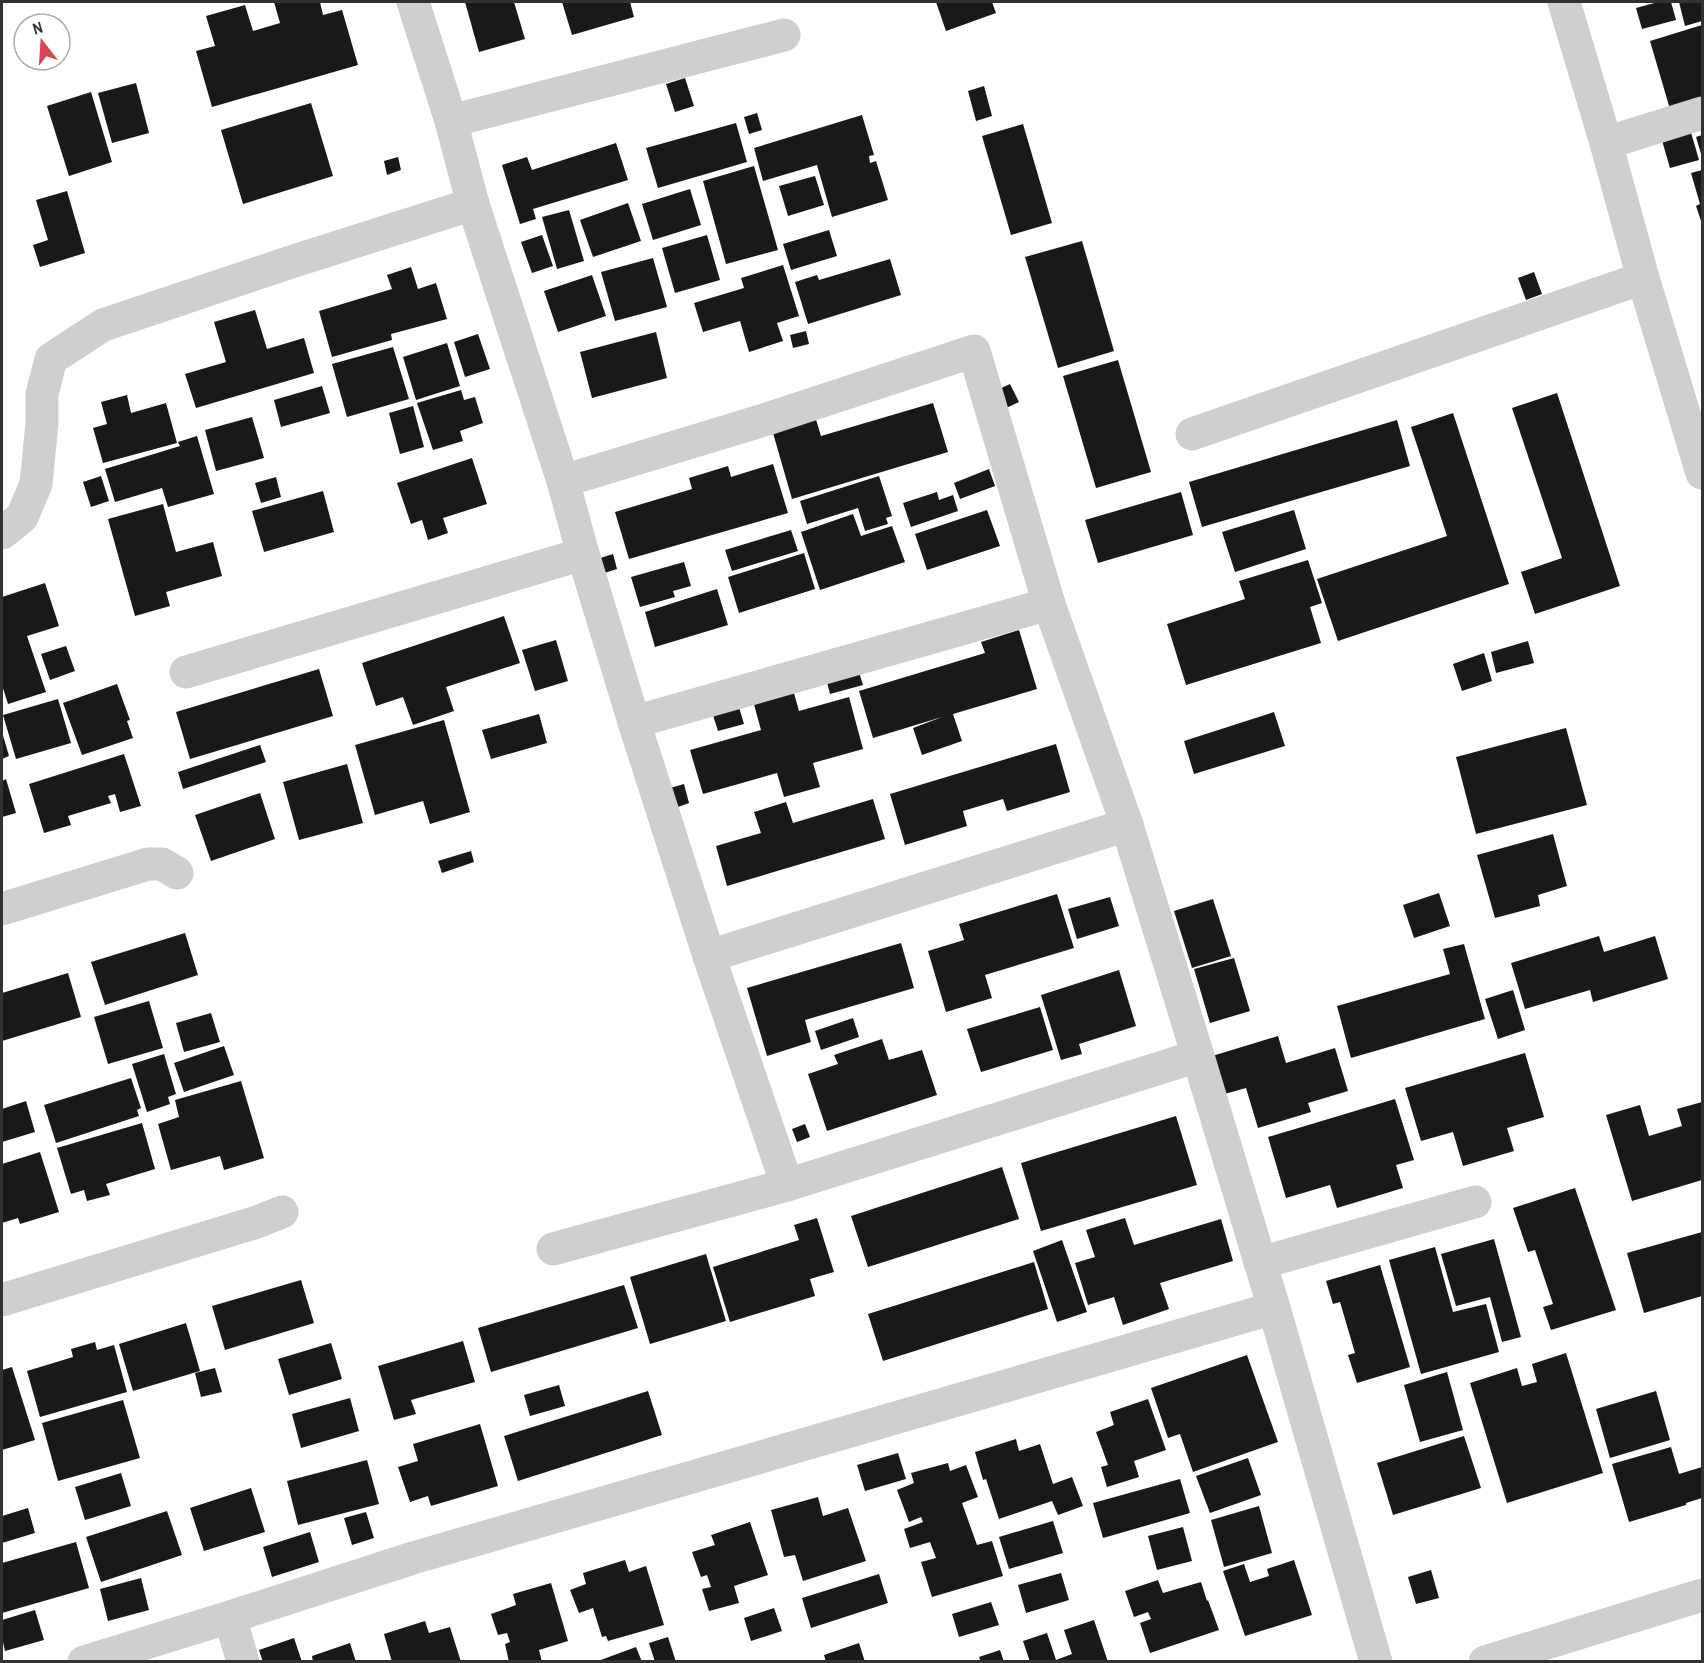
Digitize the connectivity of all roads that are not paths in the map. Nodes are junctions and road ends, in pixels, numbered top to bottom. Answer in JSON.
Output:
{"nodes":[{"id":1,"x":413,"y":2,"type":"edge"},
{"id":2,"x":1564,"y":2,"type":"edge"},
{"id":3,"x":784,"y":35,"type":"dead end"},
{"id":4,"x":1702,"y":113,"type":"edge"},
{"id":5,"x":451,"y":121,"type":"junction"},
{"id":6,"x":1606,"y":143,"type":"junction"},
{"id":7,"x":473,"y":204,"type":"junction"},
{"id":8,"x":1643,"y":278,"type":"junction"},
{"id":9,"x":1192,"y":434,"type":"dead end"},
{"id":10,"x":1702,"y":473,"type":"edge"},
{"id":11,"x":563,"y":481,"type":"junction"},
{"id":12,"x":2,"y":533,"type":"edge"},
{"id":13,"x":583,"y":554,"type":"junction"},
{"id":14,"x":1049,"y":604,"type":"junction"},
{"id":15,"x":186,"y":672,"type":"dead end"},
{"id":16,"x":634,"y":722,"type":"junction"},
{"id":17,"x":1127,"y":825,"type":"junction"},
{"id":18,"x":177,"y":873,"type":"dead end"},
{"id":19,"x":2,"y":909,"type":"edge"},
{"id":20,"x":709,"y":956,"type":"junction"},
{"id":21,"x":1198,"y":1056,"type":"junction"},
{"id":22,"x":787,"y":1185,"type":"junction"},
{"id":23,"x":1475,"y":1202,"type":"dead end"},
{"id":24,"x":282,"y":1212,"type":"dead end"},
{"id":25,"x":553,"y":1249,"type":"dead end"},
{"id":26,"x":1260,"y":1263,"type":"junction"},
{"id":27,"x":2,"y":1300,"type":"edge"},
{"id":28,"x":1274,"y":1308,"type":"junction"},
{"id":29,"x":1702,"y":1595,"type":"edge"},
{"id":30,"x":230,"y":1617,"type":"junction"},
{"id":31,"x":84,"y":1662,"type":"edge"},
{"id":32,"x":243,"y":1662,"type":"edge"},
{"id":33,"x":1376,"y":1662,"type":"edge"},
{"id":34,"x":1485,"y":1662,"type":"edge"}],
"edges":[{"from":1,"to":5,"type":"street"},
{"from":2,"to":6,"type":"street"},
{"from":3,"to":5,"type":"street"},
{"from":4,"to":6,"type":"street"},
{"from":5,"to":7,"type":"street"},
{"from":6,"to":8,"type":"street"},
{"from":7,"to":11,"type":"street"},
{"from":7,"to":12,"type":"street"},
{"from":8,"to":9,"type":"street"},
{"from":8,"to":10,"type":"street"},
{"from":11,"to":13,"type":"street"},
{"from":11,"to":14,"type":"street"},
{"from":13,"to":15,"type":"street"},
{"from":13,"to":16,"type":"street"},
{"from":14,"to":16,"type":"street"},
{"from":14,"to":17,"type":"street"},
{"from":16,"to":20,"type":"street"},
{"from":17,"to":20,"type":"street"},
{"from":17,"to":21,"type":"street"},
{"from":18,"to":19,"type":"street"},
{"from":20,"to":22,"type":"street"},
{"from":21,"to":22,"type":"street"},
{"from":21,"to":26,"type":"street"},
{"from":22,"to":25,"type":"street"},
{"from":23,"to":26,"type":"street"},
{"from":24,"to":27,"type":"street"},
{"from":26,"to":28,"type":"street"},
{"from":28,"to":30,"type":"street"},
{"from":28,"to":33,"type":"street"},
{"from":29,"to":34,"type":"street"},
{"from":30,"to":31,"type":"street"},
{"from":30,"to":32,"type":"street"}]}
